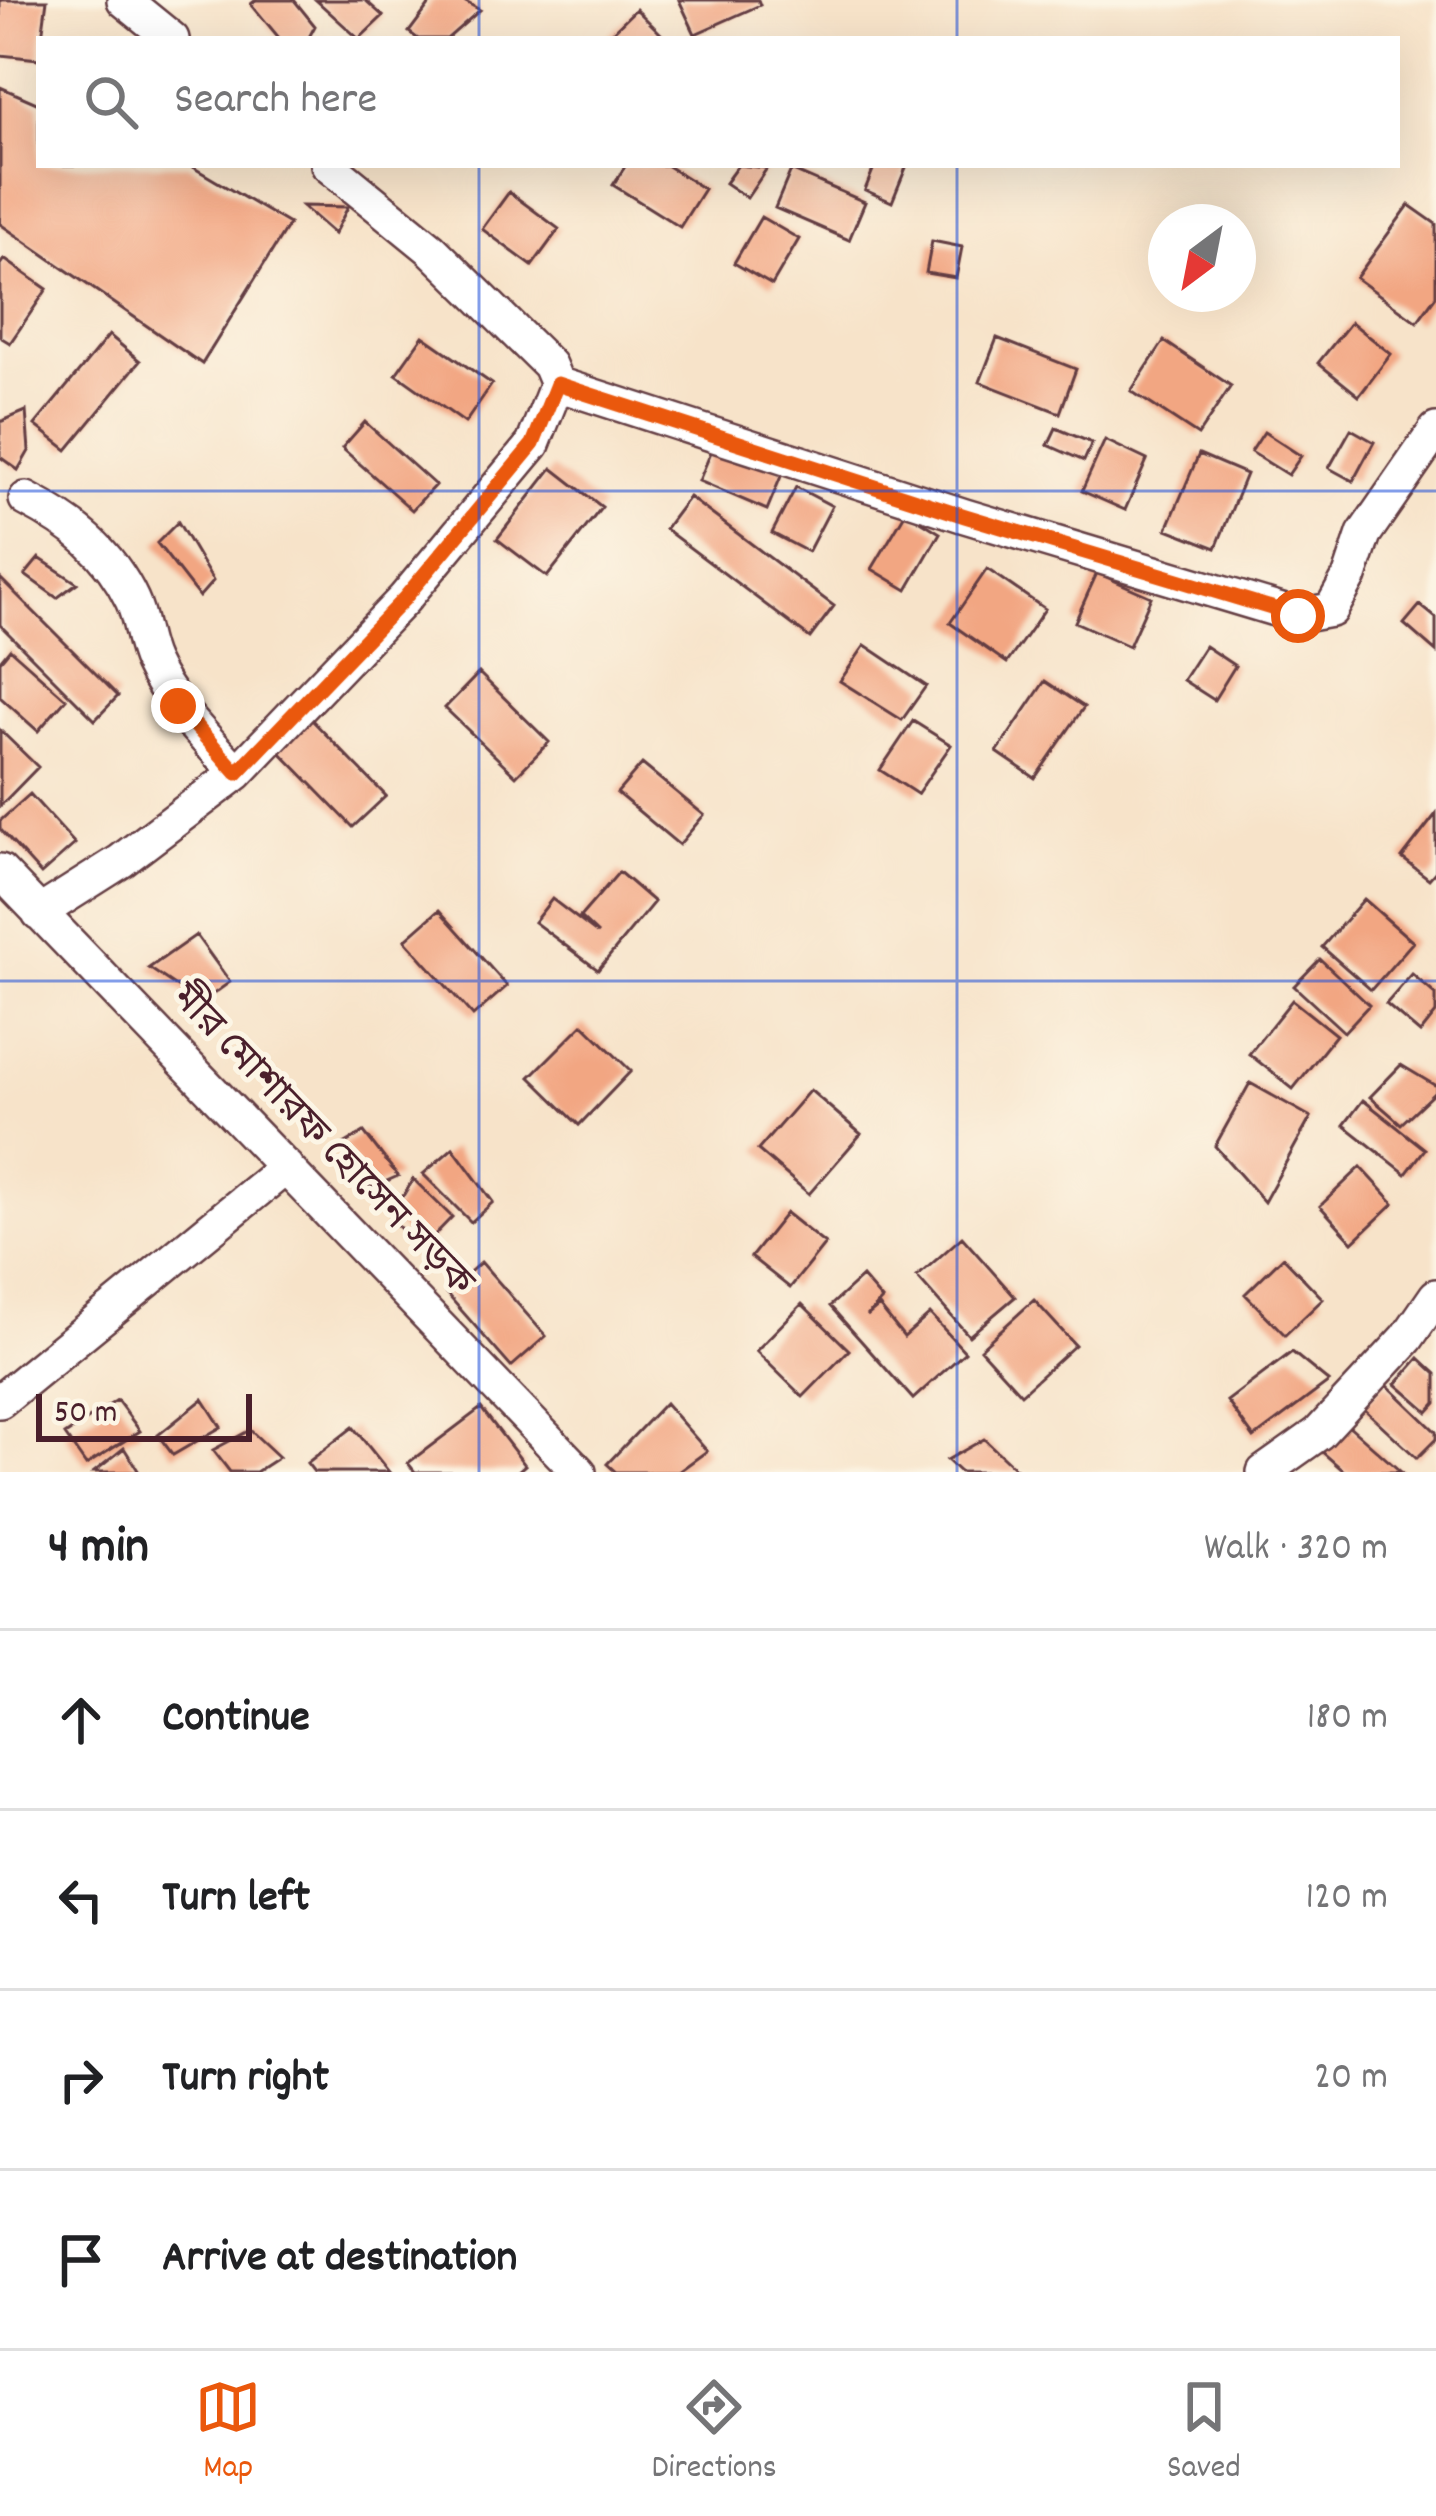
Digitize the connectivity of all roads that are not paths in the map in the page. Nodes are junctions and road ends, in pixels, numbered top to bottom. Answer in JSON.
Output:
{"nodes":[{"id":1,"x":124,"y":0,"type":"edge"},
{"id":2,"x":168,"y":36,"type":"edge"},
{"id":3,"x":332,"y":168,"type":"edge"},
{"id":4,"x":557,"y":384,"type":"junction"},
{"id":5,"x":1436,"y":430,"type":"edge"},
{"id":6,"x":26,"y":499,"type":"dead end"},
{"id":7,"x":237,"y":773,"type":"junction"},
{"id":8,"x":0,"y":871,"type":"edge"},
{"id":9,"x":39,"y":913,"type":"junction"},
{"id":10,"x":286,"y":1166,"type":"junction"},
{"id":11,"x":1436,"y":1296,"type":"edge"},
{"id":12,"x":0,"y":1401,"type":"edge"},
{"id":13,"x":579,"y":1472,"type":"edge"},
{"id":14,"x":1264,"y":1472,"type":"edge"}],
"edges":[{"from":1,"to":2,"type":"street"},
{"from":3,"to":4,"type":"street"},
{"from":4,"to":5,"type":"street"},
{"from":4,"to":7,"type":"street"},
{"from":6,"to":7,"type":"street"},
{"from":7,"to":9,"type":"street"},
{"from":8,"to":9,"type":"street","name":"মীর মোশারফ হোসেন সড়ক"},
{"from":9,"to":10,"type":"street","name":"মীর মোশারফ হোসেন সড়ক"},
{"from":10,"to":12,"type":"street"},
{"from":10,"to":13,"type":"street","name":"মীর মোশারফ হোসেন সড়ক"},
{"from":11,"to":14,"type":"street"}]}
